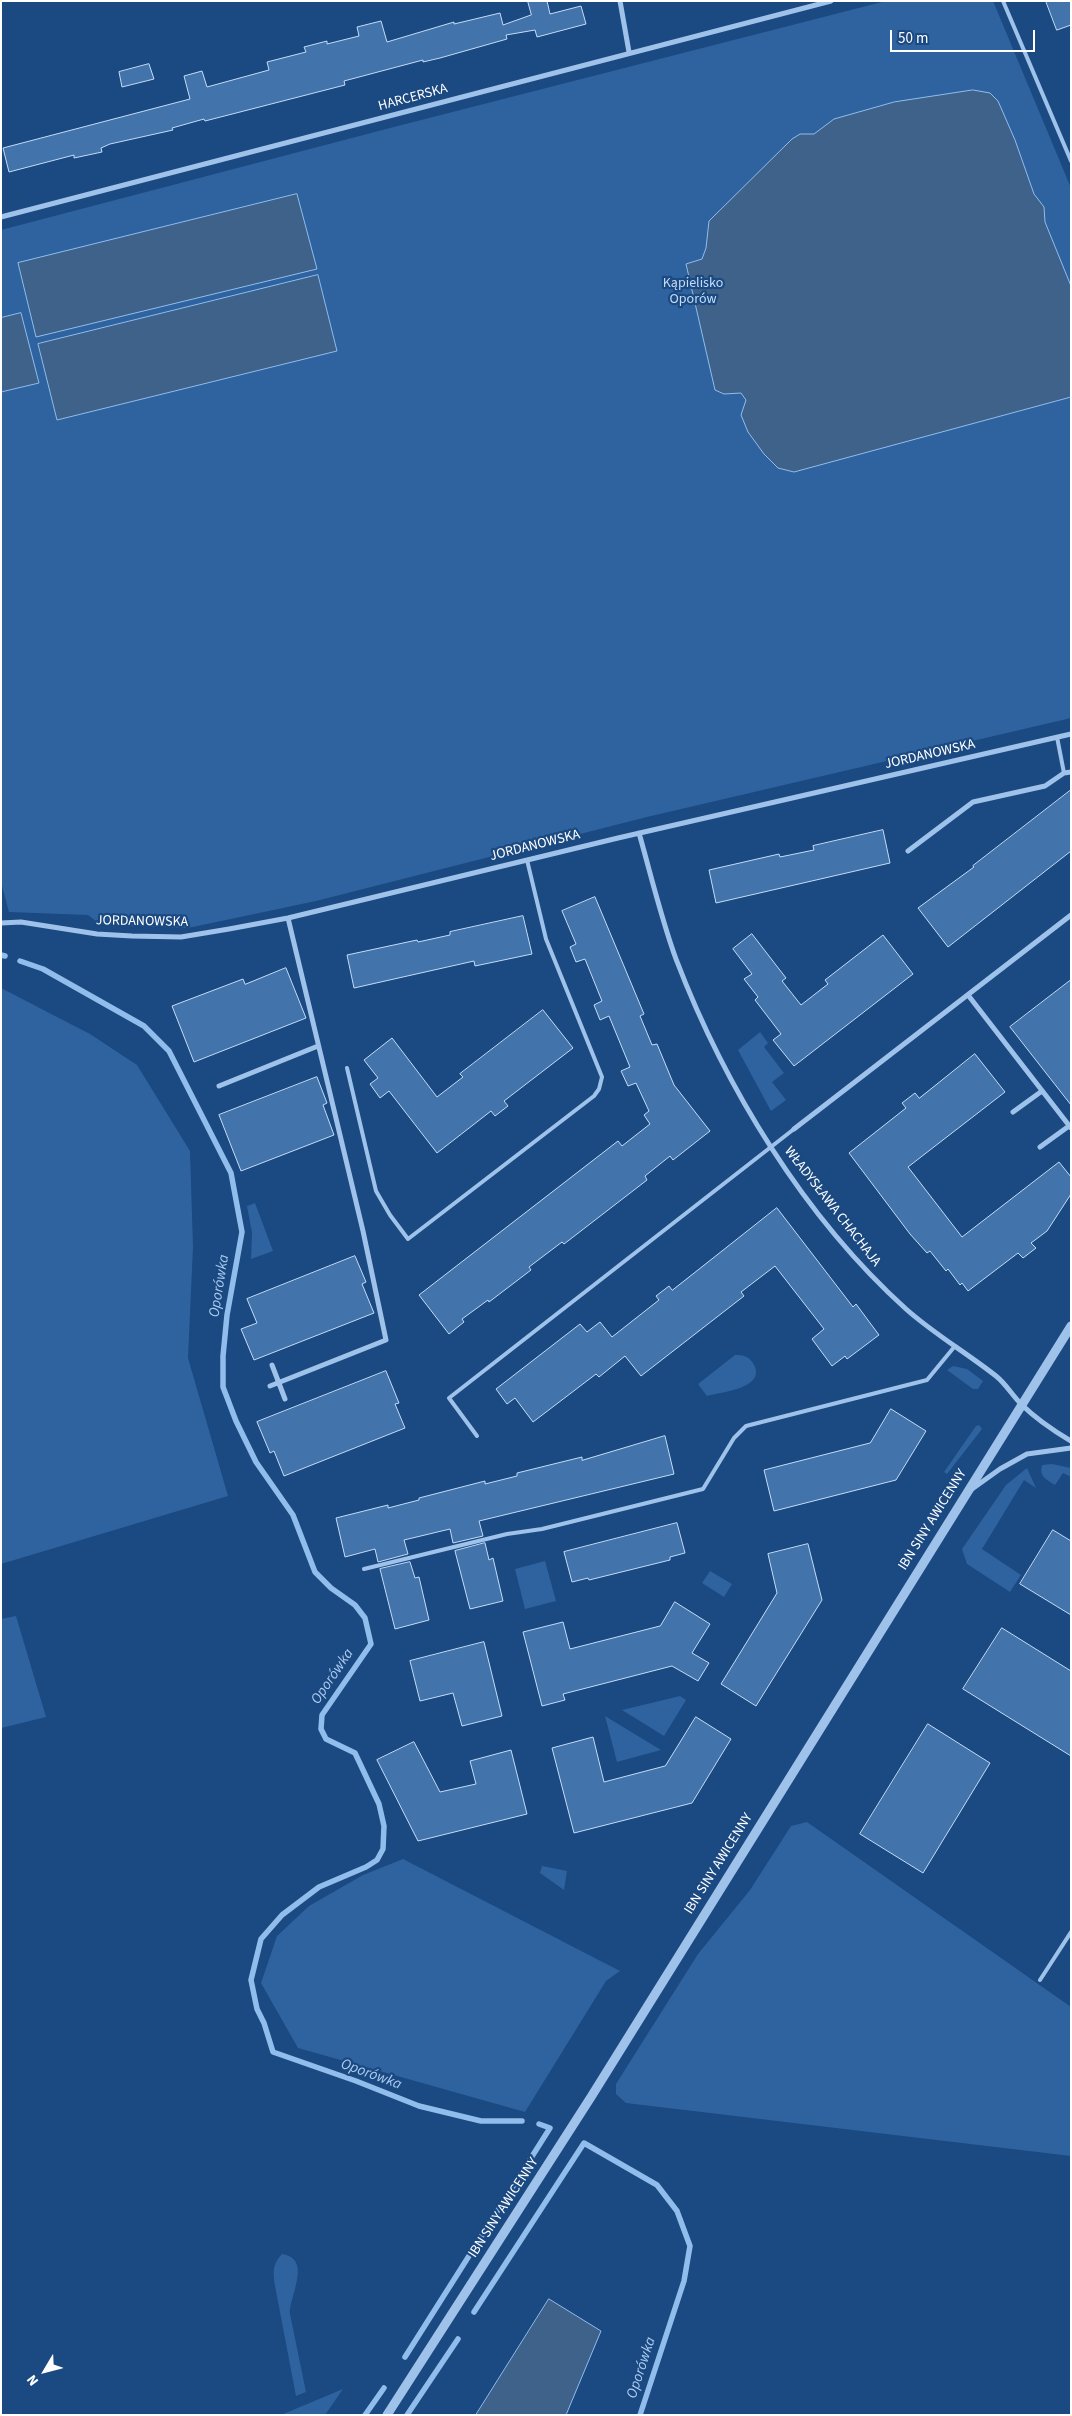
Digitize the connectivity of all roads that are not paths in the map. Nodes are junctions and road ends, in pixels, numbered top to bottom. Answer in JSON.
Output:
{"nodes":[{"id":1,"x":620,"y":1,"type":"edge"},
{"id":2,"x":831,"y":1,"type":"edge"},
{"id":3,"x":1003,"y":1,"type":"edge"},
{"id":4,"x":629,"y":52,"type":"junction"},
{"id":5,"x":1071,"y":161,"type":"edge"},
{"id":6,"x":1,"y":217,"type":"edge"},
{"id":7,"x":1071,"y":734,"type":"edge"},
{"id":8,"x":1057,"y":738,"type":"junction"},
{"id":9,"x":1071,"y":772,"type":"edge"},
{"id":10,"x":1064,"y":773,"type":"junction"},
{"id":11,"x":639,"y":833,"type":"junction"},
{"id":12,"x":908,"y":850,"type":"dead end"},
{"id":13,"x":527,"y":860,"type":"junction"},
{"id":14,"x":1071,"y":915,"type":"edge"},
{"id":15,"x":288,"y":918,"type":"junction"},
{"id":16,"x":1,"y":923,"type":"edge"},
{"id":17,"x":968,"y":995,"type":"junction"},
{"id":18,"x":318,"y":1046,"type":"junction"},
{"id":19,"x":346,"y":1068,"type":"dead end"},
{"id":20,"x":219,"y":1086,"type":"dead end"},
{"id":21,"x":1042,"y":1090,"type":"junction"},
{"id":22,"x":1013,"y":1112,"type":"dead end"},
{"id":23,"x":1070,"y":1127,"type":"edge"},
{"id":24,"x":794,"y":1129,"type":"joint"},
{"id":25,"x":1040,"y":1147,"type":"dead end"},
{"id":26,"x":771,"y":1148,"type":"junction"},
{"id":27,"x":1071,"y":1326,"type":"edge"},
{"id":28,"x":955,"y":1346,"type":"junction"},
{"id":29,"x":272,"y":1364,"type":"dead end"},
{"id":30,"x":279,"y":1382,"type":"junction"},
{"id":31,"x":270,"y":1386,"type":"dead end"},
{"id":32,"x":285,"y":1399,"type":"dead end"},
{"id":33,"x":1022,"y":1405,"type":"junction"},
{"id":34,"x":477,"y":1436,"type":"dead end"},
{"id":35,"x":1071,"y":1441,"type":"edge"},
{"id":36,"x":1071,"y":1448,"type":"edge"},
{"id":37,"x":967,"y":1492,"type":"junction"},
{"id":38,"x":364,"y":1569,"type":"dead end"},
{"id":39,"x":1071,"y":1932,"type":"edge"},
{"id":40,"x":1040,"y":1980,"type":"dead end"},
{"id":41,"x":387,"y":2415,"type":"edge"}],
"edges":[{"from":1,"to":4,"type":"street"},
{"from":2,"to":4,"type":"street","name":"HARCERSKA"},
{"from":3,"to":5,"type":"lane"},
{"from":4,"to":6,"type":"street","name":"HARCERSKA"},
{"from":7,"to":8,"type":"street","name":"JORDANOWSKA"},
{"from":8,"to":10,"type":"lane"},
{"from":8,"to":11,"type":"street","name":"JORDANOWSKA"},
{"from":9,"to":10,"type":"street"},
{"from":10,"to":12,"type":"street"},
{"from":11,"to":13,"type":"street","name":"JORDANOWSKA"},
{"from":11,"to":26,"type":"street","name":"WŁADYSŁAWA CHACHAJA"},
{"from":13,"to":15,"type":"street","name":"JORDANOWSKA"},
{"from":13,"to":19,"type":"lane"},
{"from":14,"to":17,"type":"street"},
{"from":15,"to":16,"type":"street","name":"JORDANOWSKA"},
{"from":15,"to":18,"type":"street"},
{"from":17,"to":21,"type":"street"},
{"from":17,"to":24,"type":"street"},
{"from":18,"to":20,"type":"street"},
{"from":18,"to":30,"type":"street"},
{"from":21,"to":22,"type":"street"},
{"from":21,"to":23,"type":"street"},
{"from":23,"to":25,"type":"street"},
{"from":24,"to":26,"type":"lane"},
{"from":26,"to":28,"type":"street","name":"WŁADYSŁAWA CHACHAJA"},
{"from":26,"to":34,"type":"lane"},
{"from":27,"to":33,"type":"street","name":"IBN SINY AWICENNY"},
{"from":28,"to":33,"type":"street","name":"WŁADYSŁAWA CHACHAJA"},
{"from":28,"to":38,"type":"lane"},
{"from":29,"to":30,"type":"street"},
{"from":30,"to":31,"type":"street"},
{"from":30,"to":32,"type":"street"},
{"from":33,"to":35,"type":"street","name":"WŁADYSŁAWA CHACHAJA"},
{"from":33,"to":37,"type":"street","name":"IBN SINY AWICENNY"},
{"from":36,"to":37,"type":"street"},
{"from":37,"to":41,"type":"street","name":"IBN SINY AWICENNY"},
{"from":39,"to":40,"type":"lane"}]}
